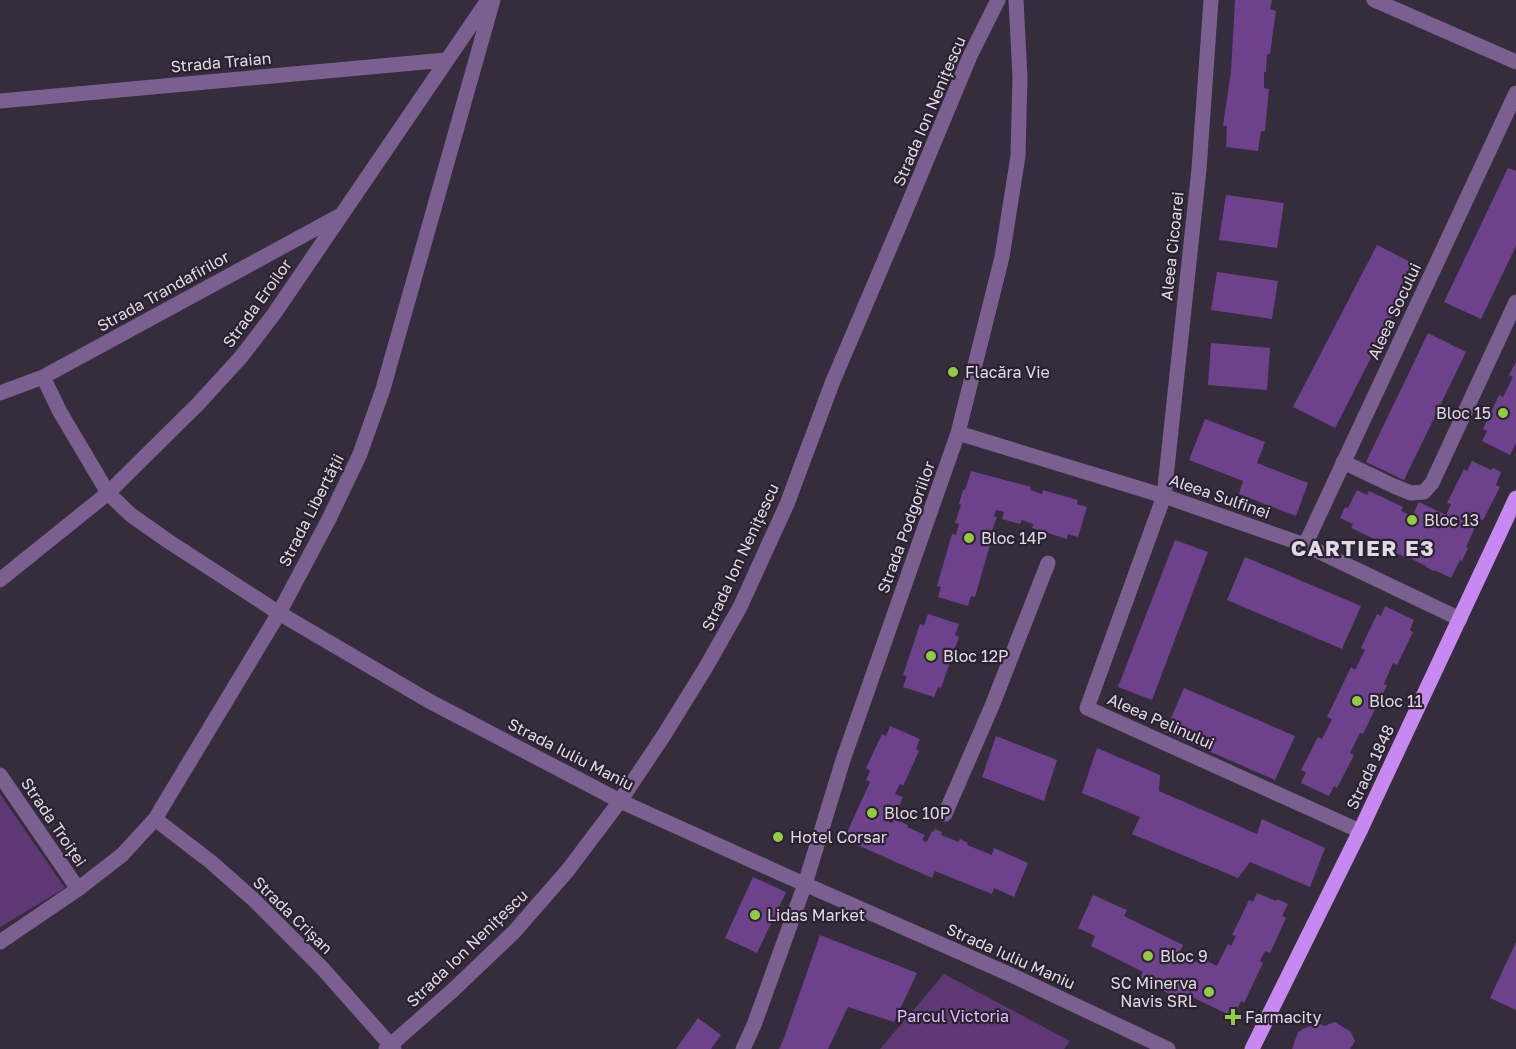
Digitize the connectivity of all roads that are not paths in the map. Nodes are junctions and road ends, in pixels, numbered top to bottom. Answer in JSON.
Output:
{"nodes":[{"id":1,"x":488,"y":0,"type":"edge"},
{"id":2,"x":493,"y":0,"type":"edge"},
{"id":3,"x":998,"y":0,"type":"edge"},
{"id":4,"x":1016,"y":0,"type":"edge"},
{"id":5,"x":1212,"y":0,"type":"edge"},
{"id":6,"x":1374,"y":0,"type":"edge"},
{"id":7,"x":446,"y":60,"type":"junction"},
{"id":8,"x":1516,"y":62,"type":"edge"},
{"id":9,"x":1516,"y":93,"type":"edge"},
{"id":10,"x":0,"y":100,"type":"edge"},
{"id":11,"x":342,"y":214,"type":"junction"},
{"id":12,"x":1516,"y":302,"type":"edge"},
{"id":13,"x":43,"y":377,"type":"junction"},
{"id":14,"x":0,"y":393,"type":"edge"},
{"id":15,"x":958,"y":433,"type":"junction"},
{"id":16,"x":1343,"y":462,"type":"junction"},
{"id":17,"x":108,"y":493,"type":"junction"},
{"id":18,"x":1164,"y":496,"type":"junction"},
{"id":19,"x":1516,"y":498,"type":"edge"},
{"id":20,"x":1305,"y":545,"type":"junction"},
{"id":21,"x":1048,"y":563,"type":"dead end"},
{"id":22,"x":0,"y":580,"type":"edge"},
{"id":23,"x":279,"y":612,"type":"junction"},
{"id":24,"x":1460,"y":619,"type":"junction"},
{"id":25,"x":0,"y":775,"type":"edge"},
{"id":26,"x":620,"y":801,"type":"junction"},
{"id":27,"x":945,"y":814,"type":"dead end"},
{"id":28,"x":155,"y":819,"type":"junction"},
{"id":29,"x":1360,"y":831,"type":"junction"},
{"id":30,"x":805,"y":884,"type":"junction"},
{"id":31,"x":78,"y":889,"type":"junction"},
{"id":32,"x":0,"y":942,"type":"edge"},
{"id":33,"x":390,"y":1048,"type":"edge"},
{"id":34,"x":742,"y":1049,"type":"edge"},
{"id":35,"x":1168,"y":1049,"type":"edge"},
{"id":36,"x":1252,"y":1049,"type":"edge"}],
"edges":[{"from":1,"to":7,"type":"street","name":"Strada Eroilor"},
{"from":2,"to":23,"type":"street","name":"Strada Libertății"},
{"from":3,"to":26,"type":"street","name":"Strada Ion Nenițescu"},
{"from":4,"to":15,"type":"street","name":"Strada Podgoriilor"},
{"from":5,"to":18,"type":"street","name":"Aleea Cicoarei"},
{"from":6,"to":8,"type":"street"},
{"from":7,"to":10,"type":"street","name":"Strada Traian"},
{"from":7,"to":11,"type":"street","name":"Strada Eroilor"},
{"from":9,"to":16,"type":"street","name":"Aleea Socului"},
{"from":11,"to":13,"type":"street","name":"Strada Trandafirilor"},
{"from":11,"to":17,"type":"street","name":"Strada Eroilor"},
{"from":12,"to":16,"type":"street"},
{"from":13,"to":14,"type":"street","name":"Strada Trandafirilor"},
{"from":13,"to":17,"type":"street","name":"Strada Iuliu Maniu"},
{"from":15,"to":18,"type":"street","name":"Aleea Sulfinei"},
{"from":15,"to":30,"type":"street","name":"Strada Podgoriilor"},
{"from":16,"to":20,"type":"street","name":"Aleea Socului"},
{"from":17,"to":22,"type":"street","name":"Strada Eroilor"},
{"from":17,"to":23,"type":"street","name":"Strada Iuliu Maniu"},
{"from":18,"to":20,"type":"street","name":"Aleea Sulfinei"},
{"from":18,"to":29,"type":"street","name":"Aleea Pelinului"},
{"from":19,"to":24,"type":"main road","name":"Strada 1848"},
{"from":20,"to":24,"type":"street","name":"Aleea Sulfinei"},
{"from":21,"to":27,"type":"street"},
{"from":23,"to":26,"type":"street","name":"Strada Iuliu Maniu"},
{"from":23,"to":28,"type":"street","name":"Strada Libertății"},
{"from":24,"to":29,"type":"main road","name":"Strada 1848"},
{"from":25,"to":31,"type":"street","name":"Strada Troiței"},
{"from":26,"to":30,"type":"street","name":"Strada Iuliu Maniu"},
{"from":26,"to":33,"type":"street","name":"Strada Ion Nenițescu"},
{"from":28,"to":31,"type":"street","name":"Strada Libertății"},
{"from":28,"to":33,"type":"street","name":"Strada Crișan"},
{"from":29,"to":36,"type":"main road","name":"Strada 1848"},
{"from":30,"to":34,"type":"street","name":"Strada Podgoriilor"},
{"from":30,"to":35,"type":"street","name":"Strada Iuliu Maniu"},
{"from":31,"to":32,"type":"street","name":"Strada Libertății"}]}
